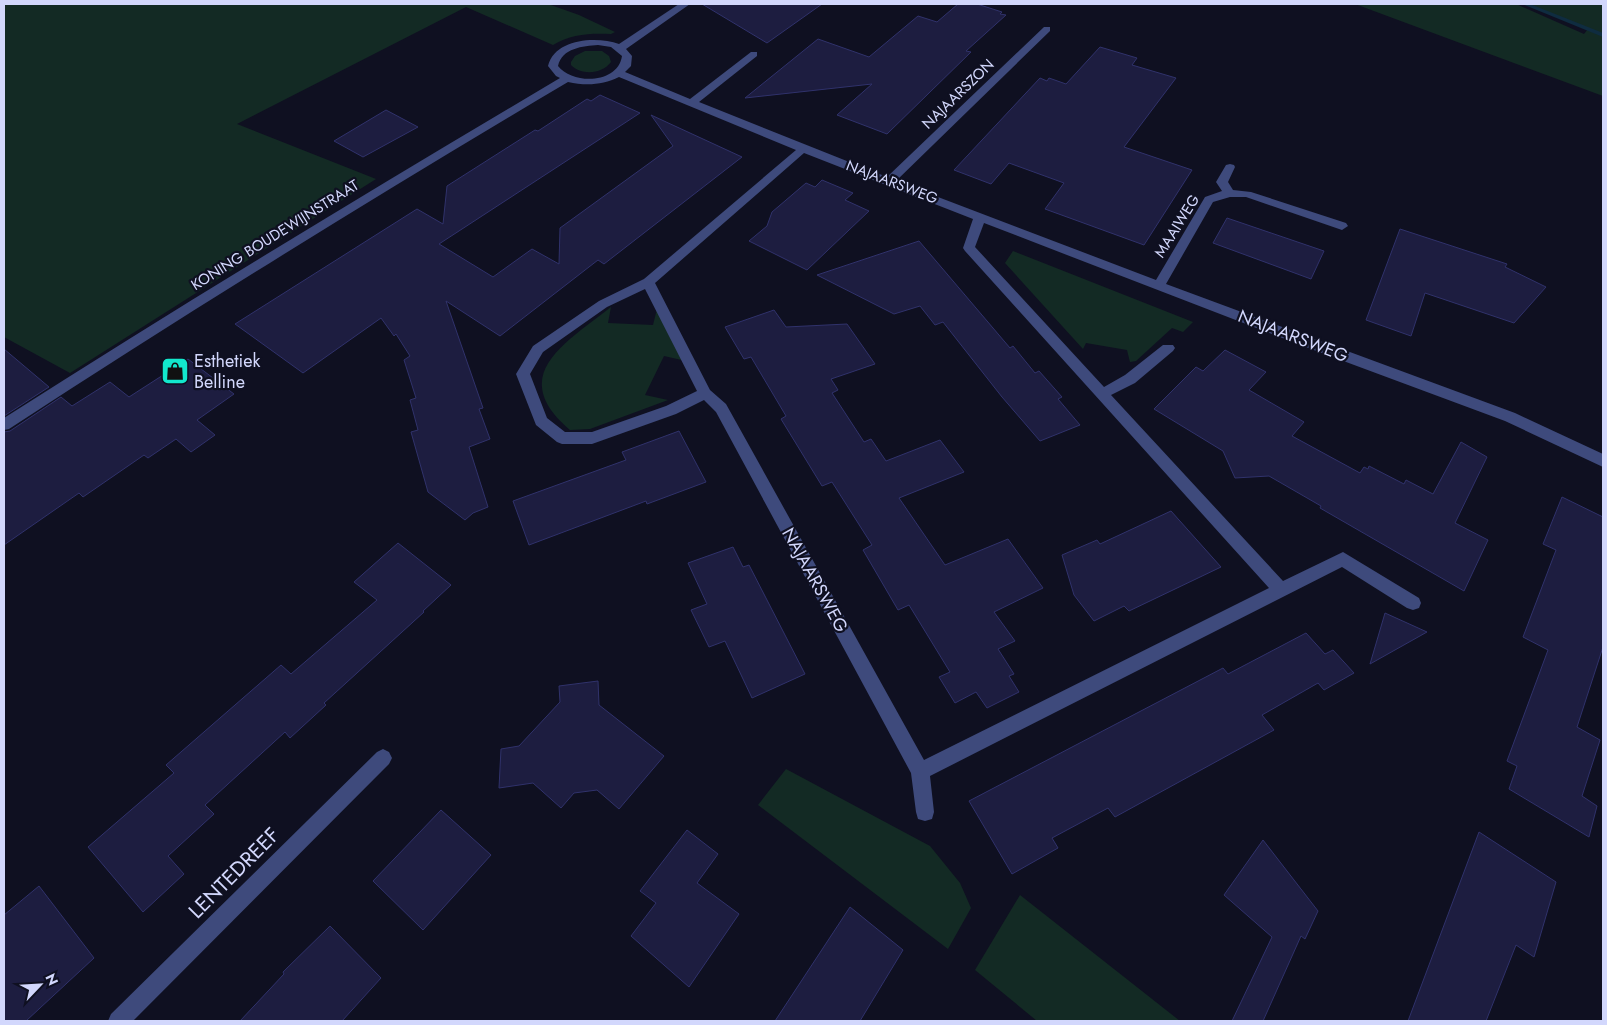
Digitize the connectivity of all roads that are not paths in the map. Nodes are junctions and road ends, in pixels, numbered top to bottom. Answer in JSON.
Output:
{"nodes":[{"id":1,"x":684,"y":4,"type":"edge"},
{"id":2,"x":1047,"y":29,"type":"dead end"},
{"id":3,"x":620,"y":48,"type":"junction"},
{"id":4,"x":754,"y":54,"type":"dead end"},
{"id":5,"x":618,"y":73,"type":"junction"},
{"id":6,"x":566,"y":79,"type":"junction"},
{"id":7,"x":693,"y":102,"type":"junction"},
{"id":8,"x":803,"y":149,"type":"junction"},
{"id":9,"x":1230,"y":167,"type":"dead end"},
{"id":10,"x":890,"y":181,"type":"junction"},
{"id":11,"x":1229,"y":193,"type":"junction"},
{"id":12,"x":980,"y":216,"type":"junction"},
{"id":13,"x":1342,"y":226,"type":"dead end"},
{"id":14,"x":648,"y":282,"type":"junction"},
{"id":15,"x":1158,"y":285,"type":"junction"},
{"id":16,"x":1168,"y":348,"type":"dead end"},
{"id":17,"x":705,"y":393,"type":"junction"},
{"id":18,"x":1102,"y":394,"type":"junction"},
{"id":19,"x":4,"y":425,"type":"edge"},
{"id":20,"x":1603,"y":462,"type":"edge"},
{"id":21,"x":1281,"y":590,"type":"junction"},
{"id":22,"x":1413,"y":603,"type":"dead end"},
{"id":23,"x":383,"y":758,"type":"dead end"},
{"id":24,"x":920,"y":771,"type":"junction"},
{"id":25,"x":925,"y":812,"type":"dead end"},
{"id":26,"x":118,"y":1021,"type":"edge"}],
"edges":[{"from":1,"to":3,"type":"street"},
{"from":2,"to":10,"type":"street","name":"NAJAARSZON"},
{"from":3,"to":5,"type":"street"},
{"from":3,"to":6,"type":"street"},
{"from":4,"to":7,"type":"street"},
{"from":5,"to":6,"type":"street"},
{"from":5,"to":7,"type":"street","name":"NAJAARSWEG"},
{"from":6,"to":19,"type":"street","name":"KONING BOUDEWIJNSTRAAT"},
{"from":7,"to":8,"type":"street","name":"NAJAARSWEG"},
{"from":8,"to":10,"type":"street","name":"NAJAARSWEG"},
{"from":8,"to":14,"type":"street"},
{"from":9,"to":11,"type":"street","name":"MAAIWEG"},
{"from":10,"to":12,"type":"street","name":"NAJAARSWEG"},
{"from":11,"to":13,"type":"street"},
{"from":11,"to":15,"type":"street","name":"MAAIWEG"},
{"from":12,"to":15,"type":"street","name":"NAJAARSWEG"},
{"from":12,"to":18,"type":"street"},
{"from":14,"to":17,"type":"street","name":"NAJAARSWEG"},
{"from":14,"to":17,"type":"street"},
{"from":15,"to":20,"type":"street","name":"NAJAARSWEG"},
{"from":16,"to":18,"type":"street"},
{"from":17,"to":24,"type":"street","name":"NAJAARSWEG"},
{"from":18,"to":21,"type":"street"},
{"from":21,"to":22,"type":"street"},
{"from":21,"to":24,"type":"street"},
{"from":23,"to":26,"type":"street","name":"LENTEDREEF"},
{"from":24,"to":25,"type":"street","name":"NAJAARSWEG"}]}
